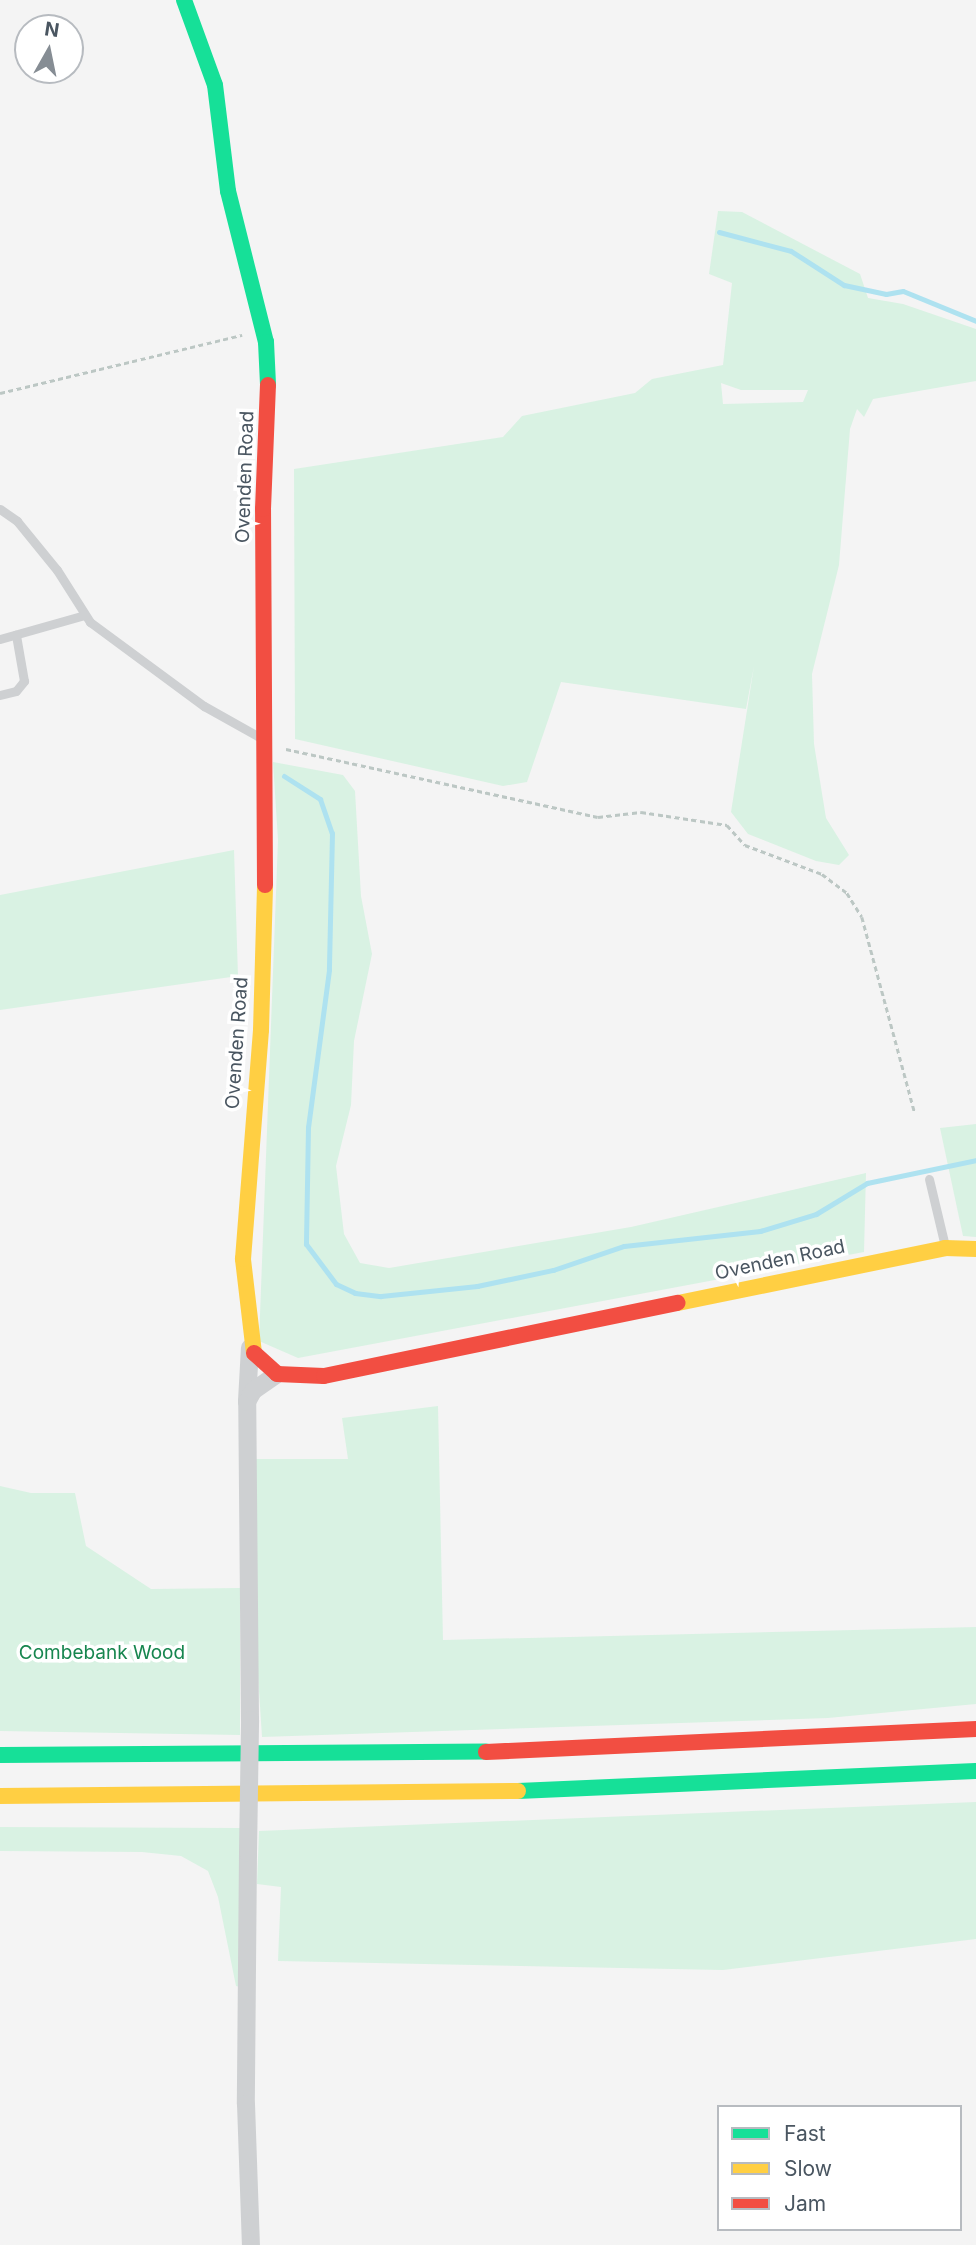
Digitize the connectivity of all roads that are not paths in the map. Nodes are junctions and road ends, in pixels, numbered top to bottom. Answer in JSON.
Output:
{"nodes":[{"id":1,"x":184,"y":0,"type":"edge"},
{"id":2,"x":0,"y":509,"type":"edge"},
{"id":3,"x":85,"y":615,"type":"junction"},
{"id":4,"x":16,"y":635,"type":"junction"},
{"id":5,"x":0,"y":639,"type":"edge"},
{"id":6,"x":0,"y":695,"type":"edge"},
{"id":7,"x":262,"y":741,"type":"junction"},
{"id":8,"x":929,"y":1179,"type":"dead end"},
{"id":9,"x":945,"y":1248,"type":"junction"},
{"id":10,"x":976,"y":1249,"type":"edge"},
{"id":11,"x":250,"y":1348,"type":"junction"},
{"id":12,"x":277,"y":1374,"type":"junction"},
{"id":13,"x":247,"y":1402,"type":"junction"},
{"id":14,"x":976,"y":1729,"type":"edge"},
{"id":15,"x":0,"y":1755,"type":"edge"},
{"id":16,"x":976,"y":1771,"type":"edge"},
{"id":17,"x":0,"y":1796,"type":"edge"},
{"id":18,"x":251,"y":2245,"type":"edge"}],
"edges":[{"from":1,"to":7,"type":"main road","name":"Ovenden Road"},
{"from":2,"to":3,"type":"lane"},
{"from":3,"to":4,"type":"lane"},
{"from":3,"to":7,"type":"lane"},
{"from":4,"to":5,"type":"lane"},
{"from":4,"to":6,"type":"lane"},
{"from":7,"to":11,"type":"main road","name":"Ovenden Road"},
{"from":8,"to":9,"type":"lane"},
{"from":9,"to":10,"type":"main road","name":"Ovenden Road"},
{"from":9,"to":12,"type":"main road","name":"Ovenden Road"},
{"from":11,"to":12,"type":"main road"},
{"from":11,"to":13,"type":"street"},
{"from":12,"to":13,"type":"street"},
{"from":13,"to":18,"type":"street","bridge":true},
{"from":14,"to":15,"type":"main road"},
{"from":16,"to":17,"type":"main road"}]}
